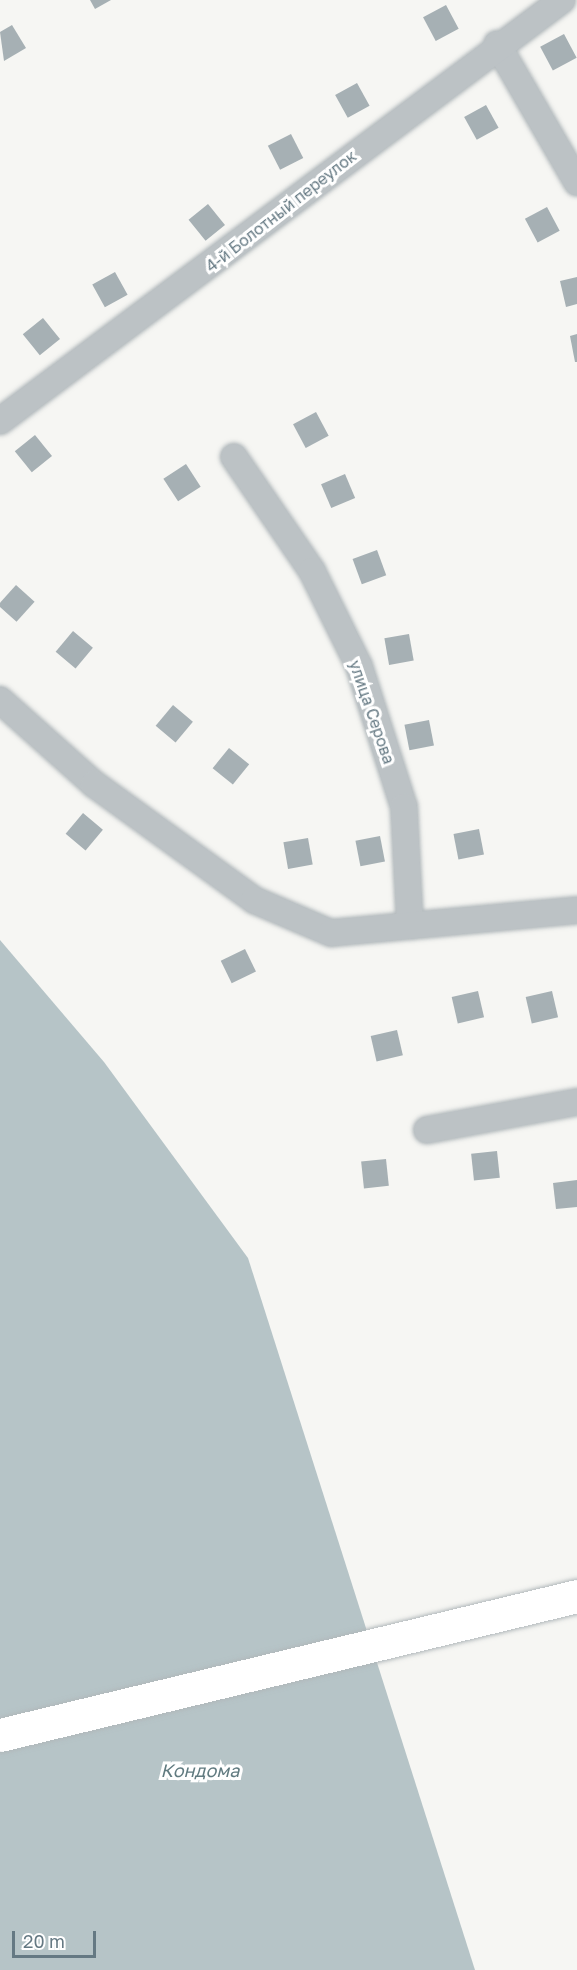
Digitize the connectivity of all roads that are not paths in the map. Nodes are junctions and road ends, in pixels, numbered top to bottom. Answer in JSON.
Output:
{"nodes":[{"id":1,"x":562,"y":0,"type":"edge"},
{"id":2,"x":497,"y":44,"type":"junction"},
{"id":3,"x":577,"y":182,"type":"edge"},
{"id":4,"x":0,"y":421,"type":"edge"},
{"id":5,"x":234,"y":457,"type":"dead end"},
{"id":6,"x":0,"y":700,"type":"edge"},
{"id":7,"x":577,"y":910,"type":"edge"},
{"id":8,"x":410,"y":926,"type":"junction"},
{"id":9,"x":577,"y":1102,"type":"edge"},
{"id":10,"x":427,"y":1130,"type":"dead end"},
{"id":11,"x":577,"y":1596,"type":"edge"},
{"id":12,"x":0,"y":1735,"type":"edge"}],
"edges":[{"from":1,"to":2,"type":"street","name":"4-й Болотный переулок"},
{"from":2,"to":3,"type":"street"},
{"from":2,"to":4,"type":"street","name":"4-й Болотный переулок"},
{"from":5,"to":8,"type":"street","name":"улица Серова"},
{"from":6,"to":8,"type":"street"},
{"from":7,"to":8,"type":"street"},
{"from":9,"to":10,"type":"street"},
{"from":11,"to":12,"type":"main road"}]}
